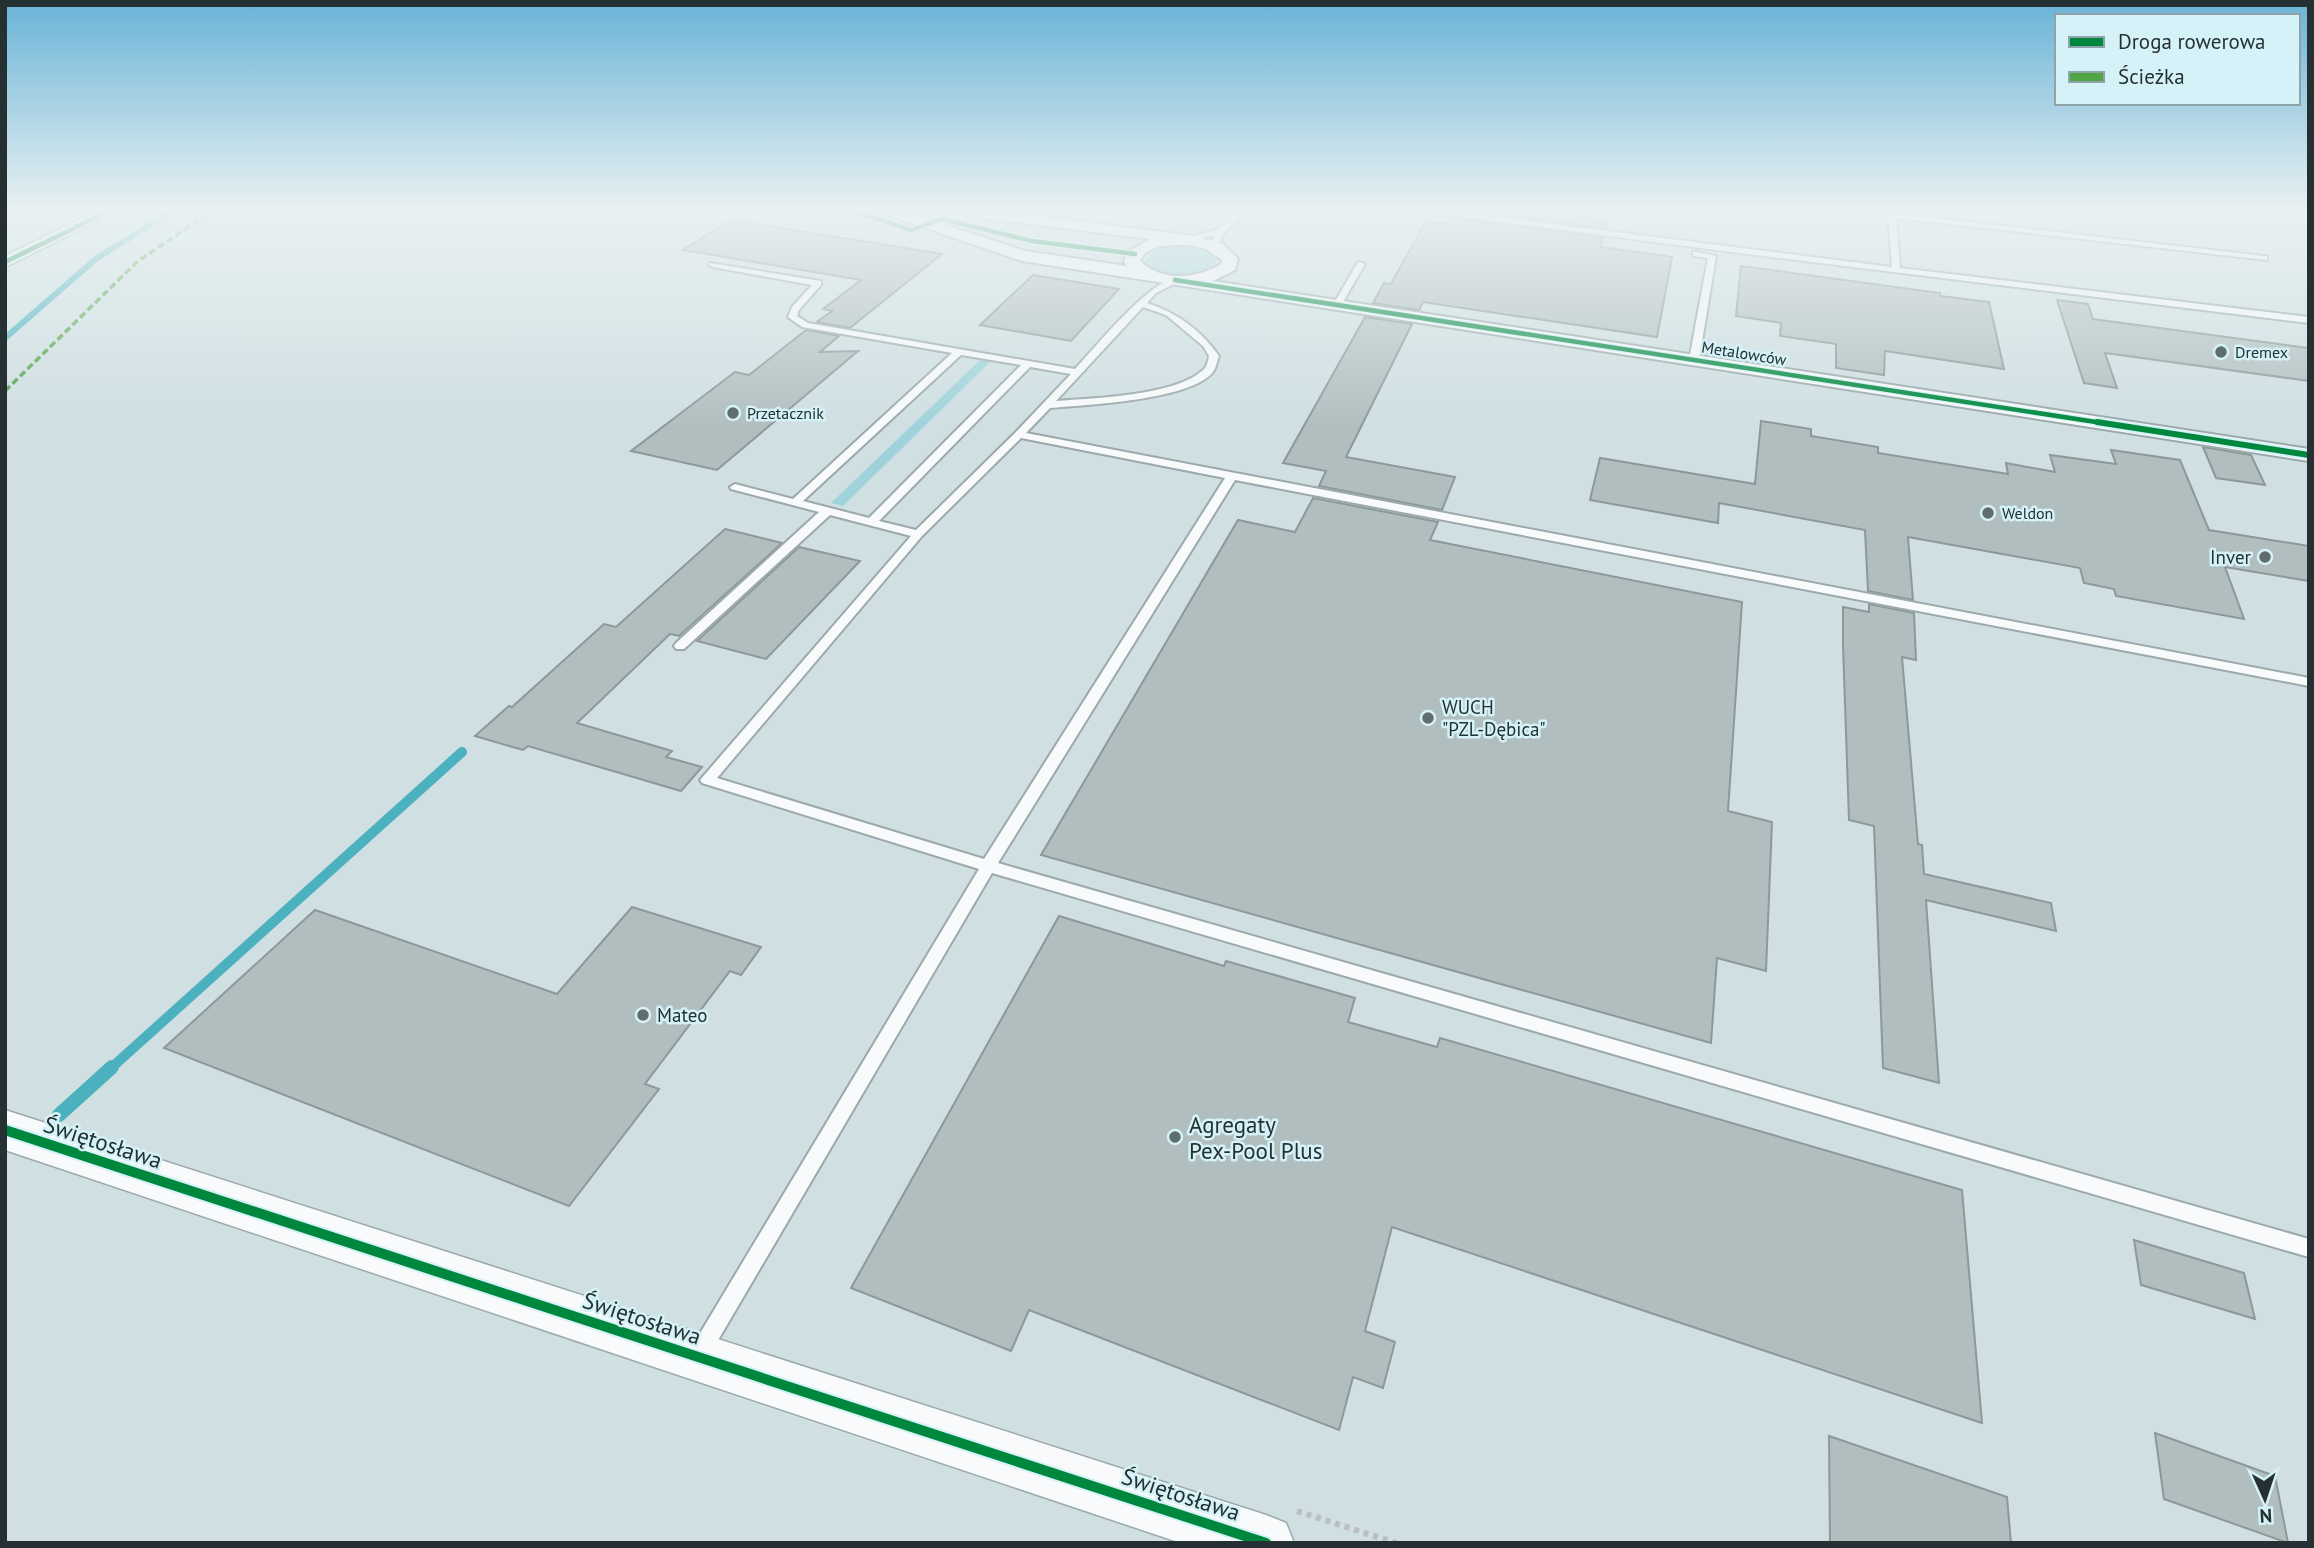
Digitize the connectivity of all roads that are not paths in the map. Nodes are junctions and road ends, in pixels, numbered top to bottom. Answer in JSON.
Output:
{"nodes":[{"id":1,"x":814,"y":283,"type":"edge"},
{"id":2,"x":1150,"y":283,"type":"edge"},
{"id":3,"x":1169,"y":283,"type":"edge"},
{"id":4,"x":1198,"y":283,"type":"edge"},
{"id":5,"x":1232,"y":283,"type":"edge"},
{"id":6,"x":1350,"y":283,"type":"edge"},
{"id":7,"x":1707,"y":283,"type":"edge"},
{"id":8,"x":2005,"y":283,"type":"edge"},
{"id":9,"x":1238,"y":289,"type":"junction"},
{"id":10,"x":1153,"y":291,"type":"junction"},
{"id":11,"x":1141,"y":304,"type":"junction"},
{"id":12,"x":1337,"y":305,"type":"junction"},
{"id":13,"x":2309,"y":320,"type":"edge"},
{"id":14,"x":959,"y":352,"type":"junction"},
{"id":15,"x":1694,"y":360,"type":"junction"},
{"id":16,"x":1028,"y":364,"type":"junction"},
{"id":17,"x":1076,"y":372,"type":"junction"},
{"id":18,"x":1046,"y":405,"type":"junction"},
{"id":19,"x":1019,"y":435,"type":"junction"},
{"id":20,"x":2309,"y":455,"type":"edge"},
{"id":21,"x":1231,"y":475,"type":"junction"},
{"id":22,"x":734,"y":487,"type":"dead end"},
{"id":23,"x":795,"y":503,"type":"junction"},
{"id":24,"x":827,"y":511,"type":"junction"},
{"id":25,"x":871,"y":522,"type":"junction"},
{"id":26,"x":918,"y":534,"type":"junction"},
{"id":27,"x":680,"y":646,"type":"dead end"},
{"id":28,"x":2309,"y":682,"type":"edge"},
{"id":29,"x":988,"y":866,"type":"junction"},
{"id":30,"x":5,"y":1130,"type":"edge"},
{"id":31,"x":2309,"y":1248,"type":"edge"},
{"id":32,"x":698,"y":1356,"type":"junction"},
{"id":33,"x":1266,"y":1543,"type":"edge"}],
"edges":[{"from":1,"to":14,"type":"lane"},
{"from":2,"to":10,"type":"lane"},
{"from":3,"to":10,"type":"lane"},
{"from":4,"to":9,"type":"street","name":"Metalowców"},
{"from":5,"to":9,"type":"street"},
{"from":6,"to":12,"type":"lane"},
{"from":7,"to":15,"type":"lane"},
{"from":8,"to":13,"type":"lane"},
{"from":9,"to":12,"type":"street","name":"Metalowców"},
{"from":10,"to":11,"type":"lane"},
{"from":11,"to":17,"type":"lane"},
{"from":11,"to":18,"type":"lane"},
{"from":12,"to":15,"type":"street","name":"Metalowców"},
{"from":14,"to":16,"type":"lane"},
{"from":14,"to":23,"type":"lane"},
{"from":15,"to":20,"type":"street","name":"Metalowców"},
{"from":16,"to":17,"type":"lane"},
{"from":16,"to":25,"type":"lane"},
{"from":17,"to":18,"type":"lane"},
{"from":18,"to":19,"type":"lane"},
{"from":19,"to":21,"type":"lane"},
{"from":19,"to":26,"type":"lane"},
{"from":21,"to":28,"type":"lane"},
{"from":21,"to":29,"type":"lane"},
{"from":22,"to":23,"type":"lane"},
{"from":23,"to":24,"type":"lane"},
{"from":24,"to":25,"type":"lane"},
{"from":24,"to":27,"type":"lane"},
{"from":25,"to":26,"type":"lane"},
{"from":26,"to":29,"type":"lane"},
{"from":29,"to":31,"type":"lane"},
{"from":29,"to":32,"type":"lane"},
{"from":30,"to":32,"type":"street","name":"Świętosława"},
{"from":32,"to":33,"type":"street","name":"Świętosława"}]}
